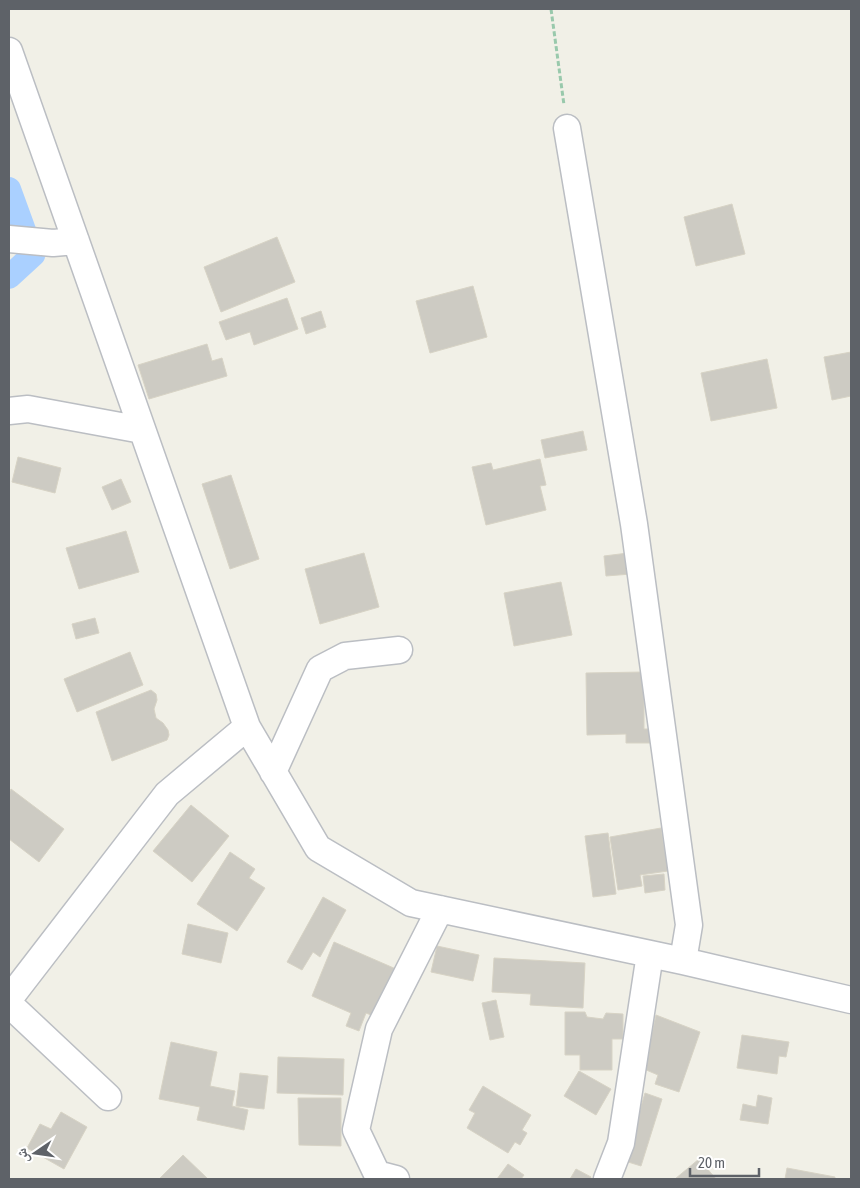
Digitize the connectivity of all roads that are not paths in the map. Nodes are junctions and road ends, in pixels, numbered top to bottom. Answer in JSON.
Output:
{"nodes":[{"id":1,"x":9,"y":51,"type":"edge"},
{"id":2,"x":567,"y":128,"type":"road end"},
{"id":3,"x":9,"y":239,"type":"edge"},
{"id":4,"x":76,"y":241,"type":"junction"},
{"id":5,"x":9,"y":411,"type":"edge"},
{"id":6,"x":142,"y":430,"type":"junction"},
{"id":7,"x":399,"y":650,"type":"dead end"},
{"id":8,"x":246,"y":727,"type":"junction"},
{"id":9,"x":273,"y":772,"type":"junction"},
{"id":10,"x":440,"y":909,"type":"junction"},
{"id":11,"x":650,"y":954,"type":"junction"},
{"id":12,"x":683,"y":961,"type":"junction"},
{"id":13,"x":9,"y":999,"type":"edge"},
{"id":14,"x":851,"y":1000,"type":"edge"},
{"id":15,"x":9,"y":1004,"type":"edge"},
{"id":16,"x":108,"y":1097,"type":"dead end"},
{"id":17,"x":396,"y":1179,"type":"edge"},
{"id":18,"x":607,"y":1179,"type":"edge"}],
"edges":[{"from":1,"to":4,"type":"street"},
{"from":2,"to":12,"type":"street"},
{"from":3,"to":4,"type":"street"},
{"from":4,"to":6,"type":"street"},
{"from":5,"to":6,"type":"street"},
{"from":6,"to":8,"type":"street"},
{"from":7,"to":9,"type":"street"},
{"from":8,"to":9,"type":"street"},
{"from":8,"to":13,"type":"street"},
{"from":9,"to":10,"type":"street"},
{"from":10,"to":11,"type":"street"},
{"from":10,"to":17,"type":"street"},
{"from":11,"to":12,"type":"street"},
{"from":11,"to":18,"type":"street"},
{"from":12,"to":14,"type":"street"},
{"from":15,"to":16,"type":"street"}]}
